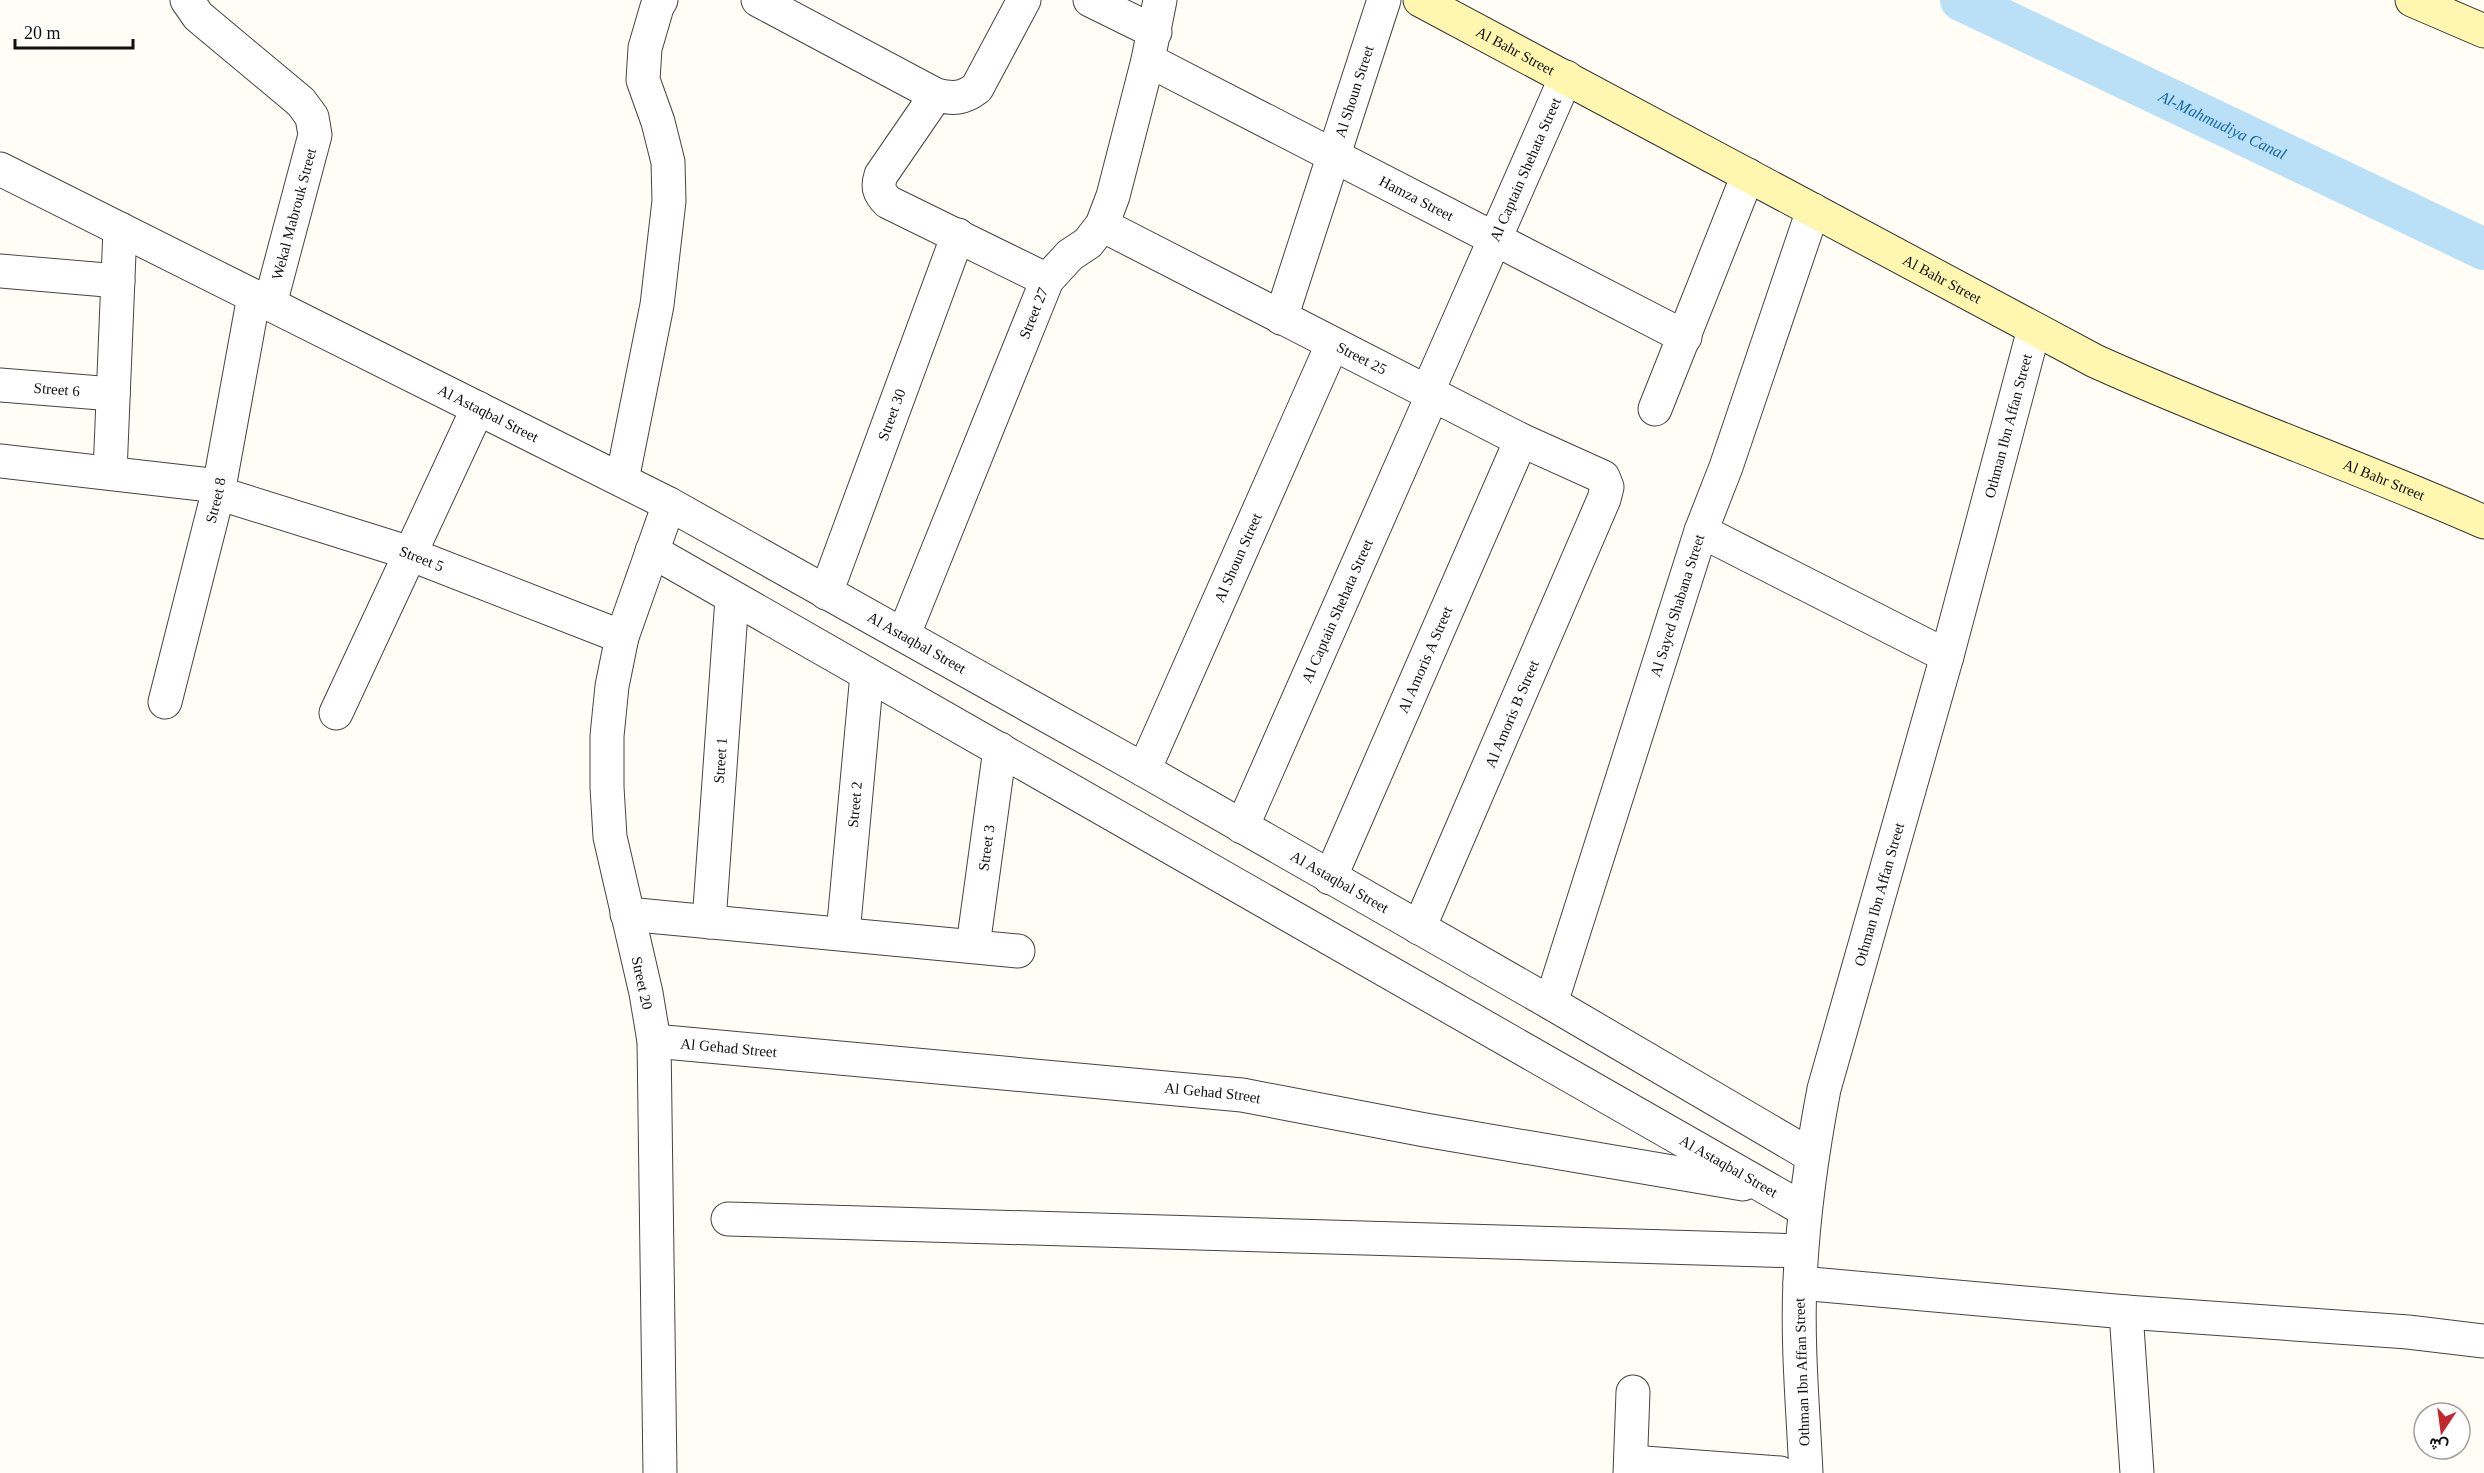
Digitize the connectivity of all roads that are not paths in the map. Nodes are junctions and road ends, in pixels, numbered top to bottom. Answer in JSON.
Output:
{"nodes":[{"id":1,"x":187,"y":0,"type":"edge"},
{"id":2,"x":661,"y":0,"type":"edge"},
{"id":3,"x":758,"y":0,"type":"edge"},
{"id":4,"x":1024,"y":0,"type":"edge"},
{"id":5,"x":1090,"y":0,"type":"edge"},
{"id":6,"x":1160,"y":0,"type":"edge"},
{"id":7,"x":1384,"y":0,"type":"edge"},
{"id":8,"x":1420,"y":0,"type":"edge"},
{"id":9,"x":2412,"y":0,"type":"edge"},
{"id":10,"x":2448,"y":7,"type":"edge"},
{"id":11,"x":2484,"y":32,"type":"edge"},
{"id":12,"x":1152,"y":46,"type":"junction"},
{"id":13,"x":1566,"y":77,"type":"junction"},
{"id":14,"x":936,"y":95,"type":"junction"},
{"id":15,"x":1335,"y":156,"type":"junction"},
{"id":16,"x":0,"y":169,"type":"edge"},
{"id":17,"x":1748,"y":175,"type":"junction"},
{"id":18,"x":1813,"y":210,"type":"junction"},
{"id":19,"x":1102,"y":225,"type":"junction"},
{"id":20,"x":120,"y":229,"type":"junction"},
{"id":21,"x":958,"y":235,"type":"junction"},
{"id":22,"x":1495,"y":238,"type":"junction"},
{"id":23,"x":0,"y":271,"type":"edge"},
{"id":24,"x":1047,"y":280,"type":"junction"},
{"id":25,"x":118,"y":281,"type":"junction"},
{"id":26,"x":262,"y":300,"type":"junction"},
{"id":27,"x":1281,"y":318,"type":"junction"},
{"id":28,"x":2034,"y":328,"type":"junction"},
{"id":29,"x":1685,"y":337,"type":"junction"},
{"id":30,"x":1332,"y":345,"type":"junction"},
{"id":31,"x":0,"y":384,"type":"edge"},
{"id":32,"x":114,"y":394,"type":"junction"},
{"id":33,"x":1430,"y":394,"type":"junction"},
{"id":34,"x":478,"y":408,"type":"junction"},
{"id":35,"x":1655,"y":409,"type":"dead end"},
{"id":36,"x":1521,"y":440,"type":"junction"},
{"id":37,"x":0,"y":461,"type":"edge"},
{"id":38,"x":110,"y":473,"type":"junction"},
{"id":39,"x":622,"y":480,"type":"junction"},
{"id":40,"x":219,"y":489,"type":"junction"},
{"id":41,"x":1604,"y":499,"type":"joint"},
{"id":42,"x":669,"y":504,"type":"junction"},
{"id":43,"x":2484,"y":522,"type":"edge"},
{"id":44,"x":1701,"y":531,"type":"junction"},
{"id":45,"x":652,"y":551,"type":"junction"},
{"id":46,"x":410,"y":554,"type":"junction"},
{"id":47,"x":826,"y":593,"type":"junction"},
{"id":48,"x":732,"y":598,"type":"junction"},
{"id":49,"x":904,"y":634,"type":"junction"},
{"id":50,"x":622,"y":637,"type":"junction"},
{"id":51,"x":1947,"y":656,"type":"junction"},
{"id":52,"x":867,"y":674,"type":"junction"},
{"id":53,"x":165,"y":702,"type":"dead end"},
{"id":54,"x":336,"y":713,"type":"dead end"},
{"id":55,"x":1000,"y":749,"type":"junction"},
{"id":56,"x":1144,"y":770,"type":"junction"},
{"id":57,"x":1242,"y":827,"type":"junction"},
{"id":58,"x":1330,"y":878,"type":"junction"},
{"id":59,"x":627,"y":914,"type":"junction"},
{"id":60,"x":709,"y":922,"type":"junction"},
{"id":61,"x":1419,"y":928,"type":"junction"},
{"id":62,"x":843,"y":934,"type":"junction"},
{"id":63,"x":973,"y":946,"type":"junction"},
{"id":64,"x":1018,"y":951,"type":"dead end"},
{"id":65,"x":1551,"y":1003,"type":"junction"},
{"id":66,"x":654,"y":1041,"type":"junction"},
{"id":67,"x":1812,"y":1156,"type":"junction"},
{"id":68,"x":1766,"y":1187,"type":"junction"},
{"id":69,"x":1805,"y":1210,"type":"junction"},
{"id":70,"x":728,"y":1219,"type":"dead end"},
{"id":71,"x":1802,"y":1251,"type":"junction"},
{"id":72,"x":1800,"y":1283,"type":"junction"},
{"id":73,"x":2126,"y":1312,"type":"junction"},
{"id":74,"x":2484,"y":1341,"type":"edge"},
{"id":75,"x":1634,"y":1392,"type":"dead end"},
{"id":76,"x":1631,"y":1467,"type":"edge"},
{"id":77,"x":660,"y":1473,"type":"edge"},
{"id":78,"x":1780,"y":1473,"type":"edge"},
{"id":79,"x":1806,"y":1473,"type":"edge"},
{"id":80,"x":2137,"y":1473,"type":"edge"}],
"edges":[{"from":1,"to":26,"type":"street","name":"Wekal Mabrouk Street"},
{"from":2,"to":39,"type":"street"},
{"from":3,"to":14,"type":"street"},
{"from":4,"to":14,"type":"street"},
{"from":5,"to":12,"type":"street","name":"Hamza Street"},
{"from":6,"to":12,"type":"street","name":"Street 27"},
{"from":7,"to":15,"type":"street","name":"Al Shoun Street"},
{"from":8,"to":13,"type":"street","name":"Al Bahr Street"},
{"from":9,"to":10,"type":"street"},
{"from":10,"to":11,"type":"street"},
{"from":12,"to":15,"type":"street","name":"Hamza Street"},
{"from":12,"to":19,"type":"street","name":"Street 27"},
{"from":13,"to":17,"type":"street","name":"Al Bahr Street"},
{"from":13,"to":22,"type":"street","name":"Al Captain Shehata Street"},
{"from":14,"to":21,"type":"street"},
{"from":15,"to":22,"type":"street","name":"Hamza Street"},
{"from":15,"to":27,"type":"street","name":"Al Shoun Street"},
{"from":16,"to":20,"type":"street","name":"Al Astaqbal Street"},
{"from":17,"to":18,"type":"street","name":"Al Bahr Street"},
{"from":17,"to":29,"type":"street"},
{"from":18,"to":28,"type":"street","name":"Al Bahr Street"},
{"from":18,"to":44,"type":"street","name":"Al Sayed Shabana Street"},
{"from":19,"to":24,"type":"street","name":"Street 27"},
{"from":19,"to":27,"type":"street","name":"Street 25"},
{"from":20,"to":25,"type":"street"},
{"from":20,"to":26,"type":"street","name":"Al Astaqbal Street"},
{"from":21,"to":24,"type":"street"},
{"from":21,"to":47,"type":"street","name":"Street 30"},
{"from":22,"to":29,"type":"street","name":"Hamza Street"},
{"from":22,"to":33,"type":"street","name":"Al Captain Shehata Street"},
{"from":23,"to":25,"type":"street"},
{"from":24,"to":49,"type":"street","name":"Street 27"},
{"from":25,"to":32,"type":"street"},
{"from":26,"to":34,"type":"street","name":"Al Astaqbal Street"},
{"from":26,"to":40,"type":"street","name":"Street 8"},
{"from":27,"to":30,"type":"street","name":"Street 25"},
{"from":28,"to":43,"type":"street","name":"Al Bahr Street"},
{"from":28,"to":51,"type":"street","name":"Othman Ibn Affan Street"},
{"from":29,"to":35,"type":"street"},
{"from":30,"to":33,"type":"street","name":"Street 25"},
{"from":30,"to":56,"type":"street","name":"Al Shoun Street"},
{"from":31,"to":32,"type":"street","name":"Street 6"},
{"from":32,"to":38,"type":"street"},
{"from":33,"to":36,"type":"street","name":"Street 25"},
{"from":33,"to":57,"type":"street","name":"Al Captain Shehata Street"},
{"from":34,"to":39,"type":"street","name":"Al Astaqbal Street"},
{"from":34,"to":46,"type":"street"},
{"from":36,"to":41,"type":"street","name":"Street 25"},
{"from":36,"to":58,"type":"street","name":"Al Amoris A Street"},
{"from":37,"to":38,"type":"street","name":"Street 5"},
{"from":38,"to":40,"type":"street","name":"Street 5"},
{"from":39,"to":42,"type":"street","name":"Al Astaqbal Street"},
{"from":40,"to":46,"type":"street","name":"Street 5"},
{"from":40,"to":53,"type":"street","name":"Street 8"},
{"from":41,"to":61,"type":"street","name":"Al Amoris B Street"},
{"from":42,"to":45,"type":"street","name":"Street 20"},
{"from":42,"to":47,"type":"street","name":"Al Astaqbal Street"},
{"from":44,"to":51,"type":"street"},
{"from":44,"to":65,"type":"street","name":"Al Sayed Shabana Street"},
{"from":45,"to":48,"type":"street","name":"Al Astaqbal Street"},
{"from":45,"to":50,"type":"street","name":"Street 20"},
{"from":46,"to":50,"type":"street","name":"Street 5"},
{"from":46,"to":54,"type":"street"},
{"from":47,"to":49,"type":"street","name":"Al Astaqbal Street"},
{"from":48,"to":52,"type":"street","name":"Al Astaqbal Street"},
{"from":48,"to":60,"type":"street","name":"Street 1"},
{"from":49,"to":56,"type":"street","name":"Al Astaqbal Street"},
{"from":50,"to":59,"type":"street","name":"Street 20"},
{"from":51,"to":67,"type":"street","name":"Othman Ibn Affan Street"},
{"from":52,"to":55,"type":"street","name":"Al Astaqbal Street"},
{"from":52,"to":62,"type":"street","name":"Street 2"},
{"from":55,"to":63,"type":"street","name":"Street 3"},
{"from":55,"to":68,"type":"street","name":"Al Astaqbal Street"},
{"from":56,"to":57,"type":"street","name":"Al Astaqbal Street"},
{"from":57,"to":58,"type":"street","name":"Al Astaqbal Street"},
{"from":58,"to":61,"type":"street","name":"Al Astaqbal Street"},
{"from":59,"to":60,"type":"street"},
{"from":59,"to":66,"type":"street","name":"Street 20"},
{"from":60,"to":62,"type":"street"},
{"from":61,"to":65,"type":"street","name":"Al Astaqbal Street"},
{"from":62,"to":63,"type":"street"},
{"from":63,"to":64,"type":"street"},
{"from":65,"to":67,"type":"street","name":"Al Astaqbal Street"},
{"from":66,"to":68,"type":"street","name":"Al Gehad Street"},
{"from":66,"to":77,"type":"street","name":"Street 20"},
{"from":67,"to":69,"type":"street","name":"Othman Ibn Affan Street"},
{"from":68,"to":69,"type":"street","name":"Al Astaqbal Street"},
{"from":69,"to":71,"type":"street","name":"Othman Ibn Affan Street"},
{"from":70,"to":71,"type":"street"},
{"from":71,"to":72,"type":"street","name":"Othman Ibn Affan Street"},
{"from":72,"to":73,"type":"street"},
{"from":72,"to":79,"type":"street","name":"Othman Ibn Affan Street"},
{"from":73,"to":74,"type":"street"},
{"from":73,"to":80,"type":"street"},
{"from":75,"to":76,"type":"street"},
{"from":76,"to":78,"type":"street"}]}
